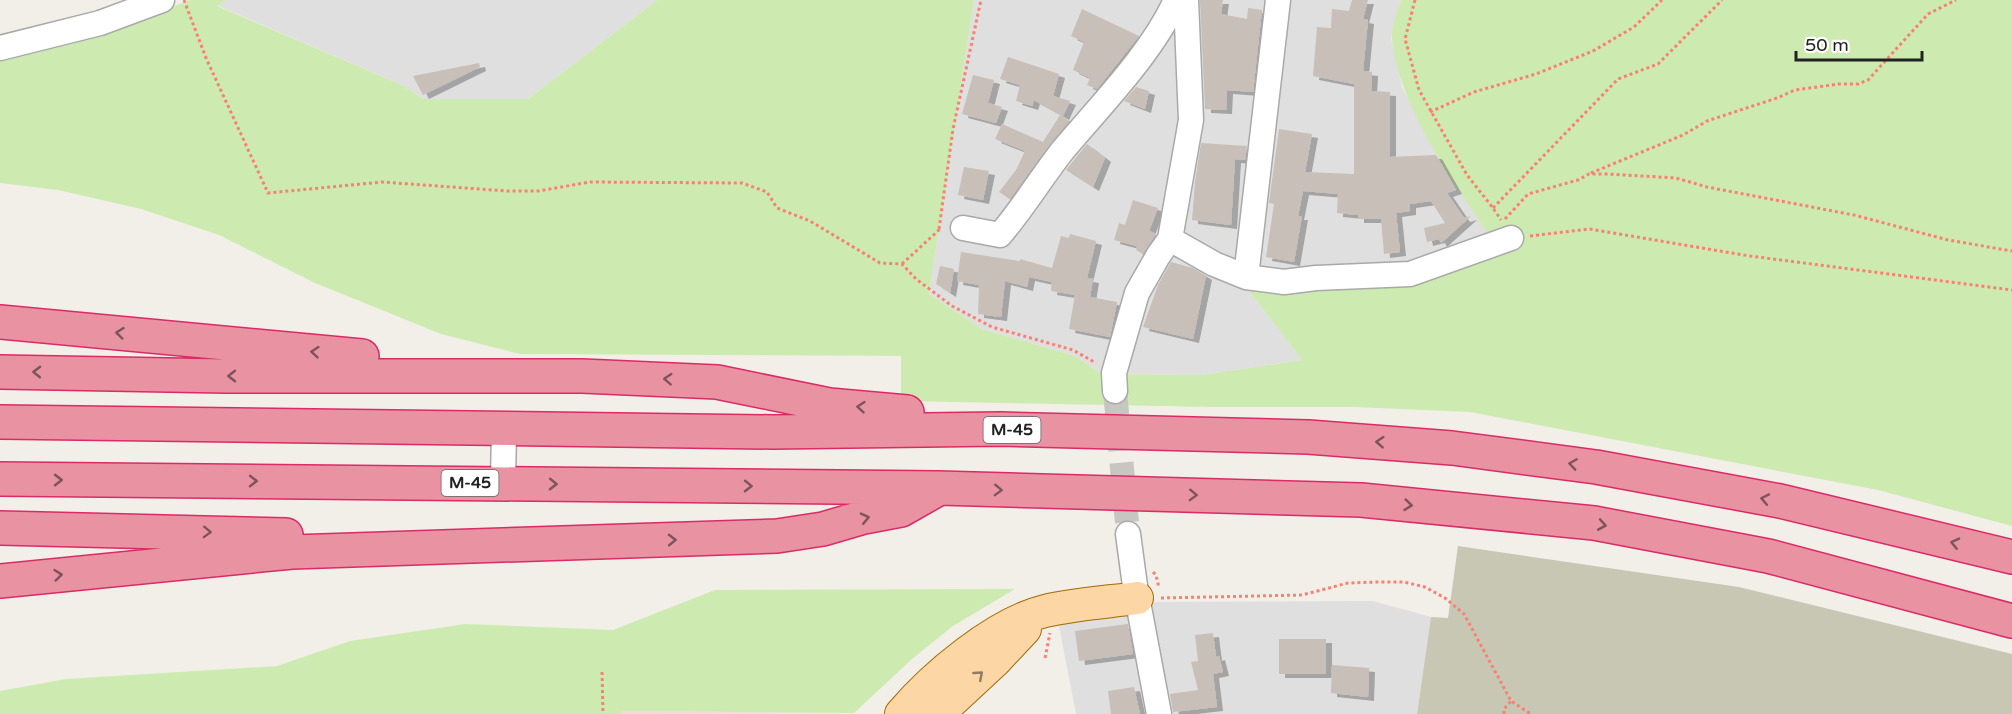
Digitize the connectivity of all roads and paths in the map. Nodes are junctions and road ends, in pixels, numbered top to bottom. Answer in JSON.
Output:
{"nodes":[{"id":1,"x":162,"y":0,"type":"edge"},
{"id":2,"x":184,"y":0,"type":"edge"},
{"id":3,"x":981,"y":0,"type":"edge"},
{"id":4,"x":1176,"y":0,"type":"edge"},
{"id":5,"x":1186,"y":0,"type":"edge"},
{"id":6,"x":1278,"y":0,"type":"edge"},
{"id":7,"x":1415,"y":0,"type":"edge"},
{"id":8,"x":1662,"y":0,"type":"edge"},
{"id":9,"x":1722,"y":0,"type":"edge"},
{"id":10,"x":1956,"y":0,"type":"edge"},
{"id":11,"x":0,"y":48,"type":"edge"},
{"id":12,"x":1430,"y":112,"type":"junction"},
{"id":13,"x":1589,"y":174,"type":"junction"},
{"id":14,"x":1493,"y":207,"type":"junction"},
{"id":15,"x":951,"y":228,"type":"junction"},
{"id":16,"x":1506,"y":230,"type":"junction"},
{"id":17,"x":1170,"y":239,"type":"junction"},
{"id":18,"x":2012,"y":251,"type":"edge"},
{"id":19,"x":902,"y":264,"type":"junction"},
{"id":20,"x":1246,"y":277,"type":"junction"},
{"id":21,"x":2012,"y":290,"type":"edge"},
{"id":22,"x":0,"y":321,"type":"edge"},
{"id":23,"x":0,"y":372,"type":"edge"},
{"id":24,"x":582,"y":376,"type":"junction"},
{"id":25,"x":1114,"y":382,"type":"joint"},
{"id":26,"x":0,"y":422,"type":"edge"},
{"id":27,"x":504,"y":429,"type":"junction"},
{"id":28,"x":1001,"y":429,"type":"junction"},
{"id":29,"x":0,"y":479,"type":"edge"},
{"id":30,"x":503,"y":483,"type":"junction"},
{"id":31,"x":939,"y":488,"type":"junction"},
{"id":32,"x":0,"y":528,"type":"edge"},
{"id":33,"x":1128,"y":534,"type":"tunnel mouth"},
{"id":34,"x":623,"y":541,"type":"junction"},
{"id":35,"x":2012,"y":557,"type":"edge"},
{"id":36,"x":0,"y":581,"type":"edge"},
{"id":37,"x":1137,"y":598,"type":"junction"},
{"id":38,"x":1044,"y":611,"type":"junction"},
{"id":39,"x":2012,"y":621,"type":"edge"},
{"id":40,"x":602,"y":672,"type":"dead end"},
{"id":41,"x":1511,"y":700,"type":"junction"},
{"id":42,"x":603,"y":714,"type":"edge"},
{"id":43,"x":901,"y":714,"type":"edge"},
{"id":44,"x":938,"y":714,"type":"edge"},
{"id":45,"x":1159,"y":714,"type":"edge"},
{"id":46,"x":1504,"y":714,"type":"edge"},
{"id":47,"x":1531,"y":714,"type":"edge"}],
"edges":[{"from":1,"to":11,"type":"street"},
{"from":2,"to":19,"type":"path"},
{"from":3,"to":15,"type":"path"},
{"from":4,"to":15,"type":"street"},
{"from":5,"to":17,"type":"street"},
{"from":6,"to":20,"type":"street"},
{"from":7,"to":12,"type":"path"},
{"from":8,"to":12,"type":"path"},
{"from":9,"to":14,"type":"path"},
{"from":10,"to":13,"type":"path"},
{"from":12,"to":14,"type":"path"},
{"from":13,"to":16,"type":"path"},
{"from":13,"to":18,"type":"path"},
{"from":14,"to":16,"type":"path"},
{"from":15,"to":19,"type":"path"},
{"from":16,"to":20,"type":"street"},
{"from":16,"to":21,"type":"path"},
{"from":17,"to":20,"type":"street"},
{"from":17,"to":25,"type":"street"},
{"from":19,"to":25,"type":"path"},
{"from":24,"to":22,"type":"highway","one_way":true},
{"from":24,"to":23,"type":"highway","one_way":true},
{"from":28,"to":24,"type":"highway","one_way":true},
{"from":26,"to":27,"type":"highway","number":"M-45"},
{"from":27,"to":28,"type":"highway","number":"M-45"},
{"from":27,"to":30,"type":"street","number":"M-45"},
{"from":35,"to":28,"type":"highway","number":"M-45","one_way":true},
{"from":29,"to":30,"type":"highway","number":"M-45","one_way":true},
{"from":30,"to":31,"type":"highway","number":"M-45","one_way":true},
{"from":34,"to":31,"type":"highway","one_way":true},
{"from":31,"to":39,"type":"highway","number":"M-45","one_way":true},
{"from":32,"to":34,"type":"highway","one_way":true},
{"from":33,"to":37,"type":"street"},
{"from":36,"to":34,"type":"highway","one_way":true},
{"from":37,"to":38,"type":"main road"},
{"from":37,"to":41,"type":"path"},
{"from":37,"to":45,"type":"street"},
{"from":38,"to":43,"type":"main road"},
{"from":44,"to":38,"type":"main road","one_way":true},
{"from":40,"to":42,"type":"path"},
{"from":41,"to":46,"type":"path"},
{"from":41,"to":47,"type":"path"}]}
